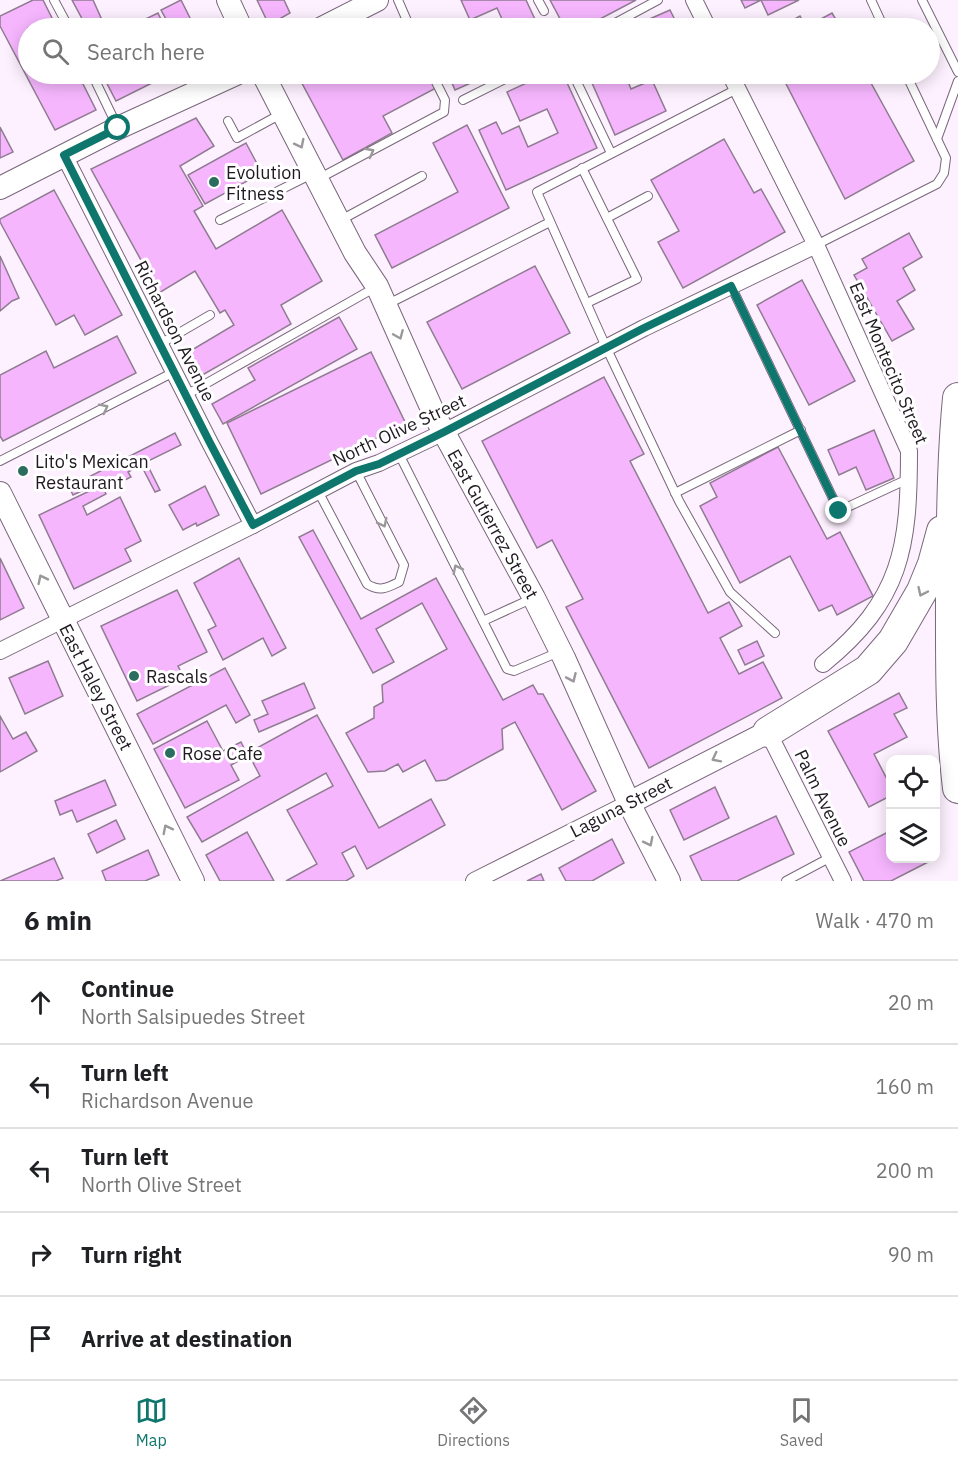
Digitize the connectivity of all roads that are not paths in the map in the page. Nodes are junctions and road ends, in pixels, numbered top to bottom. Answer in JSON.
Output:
{"nodes":[{"id":1,"x":54,"y":0,"type":"edge"},
{"id":2,"x":228,"y":0,"type":"edge"},
{"id":3,"x":377,"y":0,"type":"edge"},
{"id":4,"x":398,"y":0,"type":"edge"},
{"id":5,"x":538,"y":0,"type":"edge"},
{"id":6,"x":658,"y":0,"type":"edge"},
{"id":7,"x":694,"y":0,"type":"edge"},
{"id":8,"x":871,"y":0,"type":"edge"},
{"id":9,"x":922,"y":0,"type":"edge"},
{"id":10,"x":544,"y":11,"type":"dead end"},
{"id":11,"x":64,"y":18,"type":"edge"},
{"id":12,"x":236,"y":18,"type":"edge"},
{"id":13,"x":352,"y":18,"type":"edge"},
{"id":14,"x":406,"y":18,"type":"edge"},
{"id":15,"x":625,"y":18,"type":"edge"},
{"id":16,"x":703,"y":18,"type":"edge"},
{"id":17,"x":880,"y":18,"type":"edge"},
{"id":18,"x":931,"y":18,"type":"edge"},
{"id":19,"x":940,"y":36,"type":"edge"},
{"id":20,"x":958,"y":72,"type":"edge"},
{"id":21,"x":958,"y":81,"type":"edge"},
{"id":22,"x":97,"y":84,"type":"edge"},
{"id":23,"x":214,"y":84,"type":"edge"},
{"id":24,"x":268,"y":84,"type":"edge"},
{"id":25,"x":437,"y":84,"type":"edge"},
{"id":26,"x":495,"y":84,"type":"edge"},
{"id":27,"x":578,"y":84,"type":"edge"},
{"id":28,"x":729,"y":84,"type":"edge"},
{"id":29,"x":736,"y":84,"type":"edge"},
{"id":30,"x":911,"y":84,"type":"edge"},
{"id":31,"x":463,"y":100,"type":"dead end"},
{"id":32,"x":284,"y":113,"type":"junction"},
{"id":33,"x":228,"y":121,"type":"dead end"},
{"id":34,"x":118,"y":128,"type":"junction"},
{"id":35,"x":937,"y":139,"type":"junction"},
{"id":36,"x":611,"y":153,"type":"junction"},
{"id":37,"x":64,"y":155,"type":"junction"},
{"id":38,"x":582,"y":168,"type":"junction"},
{"id":39,"x":316,"y":176,"type":"junction"},
{"id":40,"x":422,"y":176,"type":"dead end"},
{"id":41,"x":0,"y":188,"type":"edge"},
{"id":42,"x":648,"y":196,"type":"dead end"},
{"id":43,"x":607,"y":218,"type":"junction"},
{"id":44,"x":220,"y":220,"type":"dead end"},
{"id":45,"x":339,"y":221,"type":"junction"},
{"id":46,"x":550,"y":222,"type":"junction"},
{"id":47,"x":816,"y":245,"type":"junction"},
{"id":48,"x":731,"y":286,"type":"junction"},
{"id":49,"x":382,"y":296,"type":"junction"},
{"id":50,"x":587,"y":303,"type":"junction"},
{"id":51,"x":210,"y":315,"type":"dead end"},
{"id":52,"x":160,"y":344,"type":"junction"},
{"id":53,"x":606,"y":347,"type":"junction"},
{"id":54,"x":174,"y":372,"type":"junction"},
{"id":55,"x":186,"y":395,"type":"junction"},
{"id":56,"x":958,"y":398,"type":"edge"},
{"id":57,"x":801,"y":430,"type":"junction"},
{"id":58,"x":444,"y":432,"type":"junction"},
{"id":59,"x":399,"y":454,"type":"junction"},
{"id":60,"x":0,"y":461,"type":"edge"},
{"id":61,"x":356,"y":471,"type":"junction"},
{"id":62,"x":952,"y":475,"type":"junction"},
{"id":63,"x":909,"y":479,"type":"junction"},
{"id":64,"x":318,"y":491,"type":"junction"},
{"id":65,"x":0,"y":493,"type":"edge"},
{"id":66,"x":675,"y":493,"type":"junction"},
{"id":67,"x":253,"y":525,"type":"junction"},
{"id":68,"x":534,"y":598,"type":"junction"},
{"id":69,"x":62,"y":620,"type":"junction"},
{"id":70,"x":483,"y":621,"type":"junction"},
{"id":71,"x":775,"y":633,"type":"dead end"},
{"id":72,"x":0,"y":651,"type":"edge"},
{"id":73,"x":560,"y":651,"type":"junction"},
{"id":74,"x":823,"y":664,"type":"dead end"},
{"id":75,"x":768,"y":732,"type":"junction"},
{"id":76,"x":958,"y":788,"type":"edge"},
{"id":77,"x":629,"y":803,"type":"junction"},
{"id":78,"x":831,"y":857,"type":"junction"},
{"id":79,"x":193,"y":881,"type":"edge"},
{"id":80,"x":474,"y":881,"type":"edge"},
{"id":81,"x":669,"y":881,"type":"edge"},
{"id":82,"x":786,"y":881,"type":"edge"},
{"id":83,"x":843,"y":881,"type":"edge"}],
"edges":[{"from":1,"to":11,"type":"lane"},
{"from":2,"to":12,"type":"street"},
{"from":3,"to":13,"type":"street"},
{"from":4,"to":14,"type":"lane"},
{"from":5,"to":10,"type":"lane"},
{"from":6,"to":15,"type":"lane"},
{"from":7,"to":16,"type":"street"},
{"from":8,"to":17,"type":"lane"},
{"from":9,"to":18,"type":"lane"},
{"from":19,"to":20,"type":"lane"},
{"from":21,"to":35,"type":"lane"},
{"from":22,"to":34,"type":"lane"},
{"from":23,"to":34,"type":"street"},
{"from":24,"to":32,"type":"street","name":"East Gutierrez Street"},
{"from":39,"to":25,"type":"lane","one_way":true},
{"from":26,"to":31,"type":"lane"},
{"from":27,"to":36,"type":"lane"},
{"from":28,"to":36,"type":"lane"},
{"from":29,"to":47,"type":"street","name":"East Montecito Street"},
{"from":30,"to":35,"type":"lane"},
{"from":32,"to":33,"type":"lane"},
{"from":32,"to":39,"type":"street","name":"East Gutierrez Street","one_way":true},
{"from":34,"to":37,"type":"street"},
{"from":35,"to":47,"type":"lane"},
{"from":36,"to":38,"type":"lane"},
{"from":37,"to":41,"type":"street"},
{"from":37,"to":52,"type":"street","name":"Richardson Avenue"},
{"from":38,"to":43,"type":"lane"},
{"from":38,"to":46,"type":"lane"},
{"from":39,"to":44,"type":"lane"},
{"from":39,"to":45,"type":"street","name":"East Gutierrez Street"},
{"from":40,"to":45,"type":"lane"},
{"from":42,"to":43,"type":"lane"},
{"from":43,"to":50,"type":"lane"},
{"from":45,"to":49,"type":"street","name":"East Gutierrez Street"},
{"from":46,"to":49,"type":"lane"},
{"from":46,"to":50,"type":"lane"},
{"from":47,"to":48,"type":"street","name":"North Olive Street"},
{"from":47,"to":63,"type":"street","name":"East Montecito Street"},
{"from":48,"to":53,"type":"street","name":"North Olive Street"},
{"from":48,"to":57,"type":"lane"},
{"from":49,"to":55,"type":"lane"},
{"from":49,"to":58,"type":"street","name":"East Gutierrez Street","one_way":true},
{"from":50,"to":53,"type":"lane"},
{"from":51,"to":52,"type":"lane"},
{"from":52,"to":54,"type":"street","name":"Richardson Avenue"},
{"from":53,"to":58,"type":"street","name":"North Olive Street"},
{"from":53,"to":66,"type":"lane"},
{"from":54,"to":55,"type":"street","name":"Richardson Avenue"},
{"from":60,"to":54,"type":"lane","one_way":true},
{"from":55,"to":67,"type":"street","name":"Richardson Avenue"},
{"from":56,"to":62,"type":"highway"},
{"from":57,"to":63,"type":"lane"},
{"from":57,"to":66,"type":"lane"},
{"from":58,"to":59,"type":"street","name":"North Olive Street"},
{"from":58,"to":68,"type":"street","name":"East Gutierrez Street"},
{"from":59,"to":61,"type":"street","name":"North Olive Street"},
{"from":70,"to":59,"type":"lane","one_way":true},
{"from":61,"to":64,"type":"street","name":"North Olive Street"},
{"from":61,"to":64,"type":"lane","one_way":true},
{"from":62,"to":75,"type":"highway","one_way":true},
{"from":62,"to":76,"type":"highway"},
{"from":63,"to":74,"type":"street","name":"East Montecito Street"},
{"from":64,"to":67,"type":"street","name":"North Olive Street"},
{"from":69,"to":65,"type":"street","name":"East Haley Street","one_way":true},
{"from":66,"to":71,"type":"lane"},
{"from":67,"to":69,"type":"street","name":"North Olive Street"},
{"from":68,"to":70,"type":"lane"},
{"from":68,"to":73,"type":"street","name":"East Gutierrez Street"},
{"from":69,"to":72,"type":"street","name":"North Olive Street"},
{"from":79,"to":69,"type":"street","name":"East Haley Street","one_way":true},
{"from":70,"to":73,"type":"lane"},
{"from":73,"to":77,"type":"street","name":"East Gutierrez Street","one_way":true},
{"from":75,"to":77,"type":"street","name":"Laguna Street","one_way":true},
{"from":75,"to":78,"type":"street","name":"Palm Avenue"},
{"from":77,"to":80,"type":"street","name":"Laguna Street"},
{"from":77,"to":81,"type":"street","name":"East Gutierrez Street","one_way":true},
{"from":78,"to":82,"type":"lane"},
{"from":78,"to":83,"type":"street","name":"Palm Avenue"}]}
